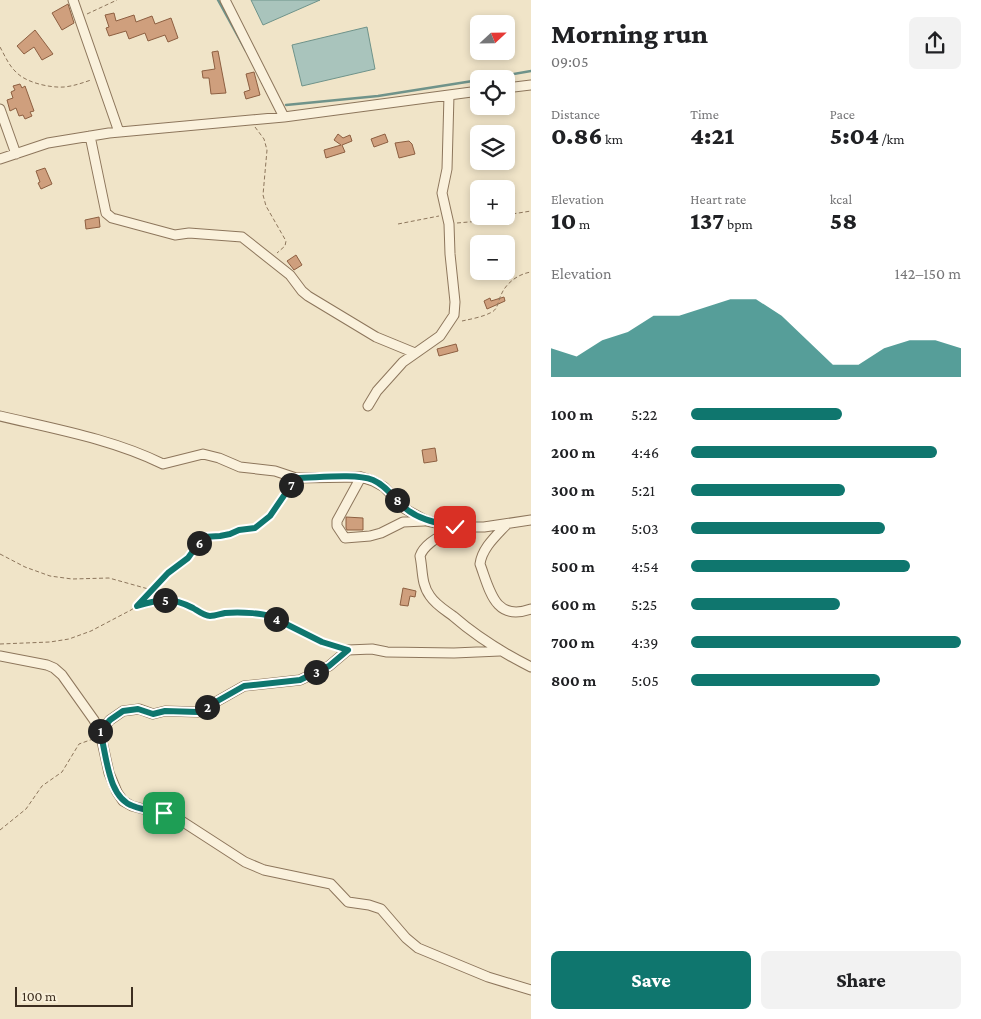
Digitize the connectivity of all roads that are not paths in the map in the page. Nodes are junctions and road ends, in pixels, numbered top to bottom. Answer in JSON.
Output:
{"nodes":[{"id":1,"x":73,"y":0,"type":"edge"},
{"id":2,"x":225,"y":0,"type":"edge"},
{"id":3,"x":531,"y":85,"type":"edge"},
{"id":4,"x":515,"y":87,"type":"edge"},
{"id":5,"x":470,"y":92,"type":"edge"},
{"id":6,"x":449,"y":95,"type":"junction"},
{"id":7,"x":0,"y":109,"type":"edge"},
{"id":8,"x":284,"y":117,"type":"junction"},
{"id":9,"x":119,"y":132,"type":"junction"},
{"id":10,"x":90,"y":136,"type":"junction"},
{"id":11,"x":16,"y":154,"type":"junction"},
{"id":12,"x":0,"y":160,"type":"edge"},
{"id":13,"x":416,"y":353,"type":"junction"},
{"id":14,"x":368,"y":406,"type":"dead end"},
{"id":15,"x":0,"y":416,"type":"edge"},
{"id":16,"x":361,"y":477,"type":"junction"},
{"id":17,"x":531,"y":520,"type":"edge"},
{"id":18,"x":427,"y":521,"type":"junction"},
{"id":19,"x":507,"y":524,"type":"junction"},
{"id":20,"x":455,"y":527,"type":"junction"},
{"id":21,"x":531,"y":609,"type":"edge"},
{"id":22,"x":500,"y":651,"type":"junction"},
{"id":23,"x":0,"y":656,"type":"edge"},
{"id":24,"x":531,"y":667,"type":"edge"},
{"id":25,"x":101,"y":734,"type":"junction"},
{"id":26,"x":531,"y":990,"type":"edge"}],
"edges":[{"from":1,"to":9,"type":"street"},
{"from":2,"to":8,"type":"street"},
{"from":3,"to":4,"type":"street"},
{"from":5,"to":6,"type":"street"},
{"from":6,"to":8,"type":"street"},
{"from":6,"to":13,"type":"street"},
{"from":7,"to":11,"type":"street"},
{"from":8,"to":9,"type":"street"},
{"from":9,"to":10,"type":"street"},
{"from":10,"to":11,"type":"street"},
{"from":10,"to":13,"type":"street"},
{"from":11,"to":12,"type":"street"},
{"from":13,"to":14,"type":"street"},
{"from":15,"to":16,"type":"street"},
{"from":16,"to":18,"type":"street"},
{"from":16,"to":18,"type":"street"},
{"from":17,"to":19,"type":"street"},
{"from":18,"to":20,"type":"street"},
{"from":19,"to":20,"type":"street"},
{"from":19,"to":21,"type":"street"},
{"from":20,"to":22,"type":"street"},
{"from":22,"to":24,"type":"street"},
{"from":22,"to":25,"type":"street"},
{"from":23,"to":25,"type":"street"},
{"from":25,"to":26,"type":"street"}]}
